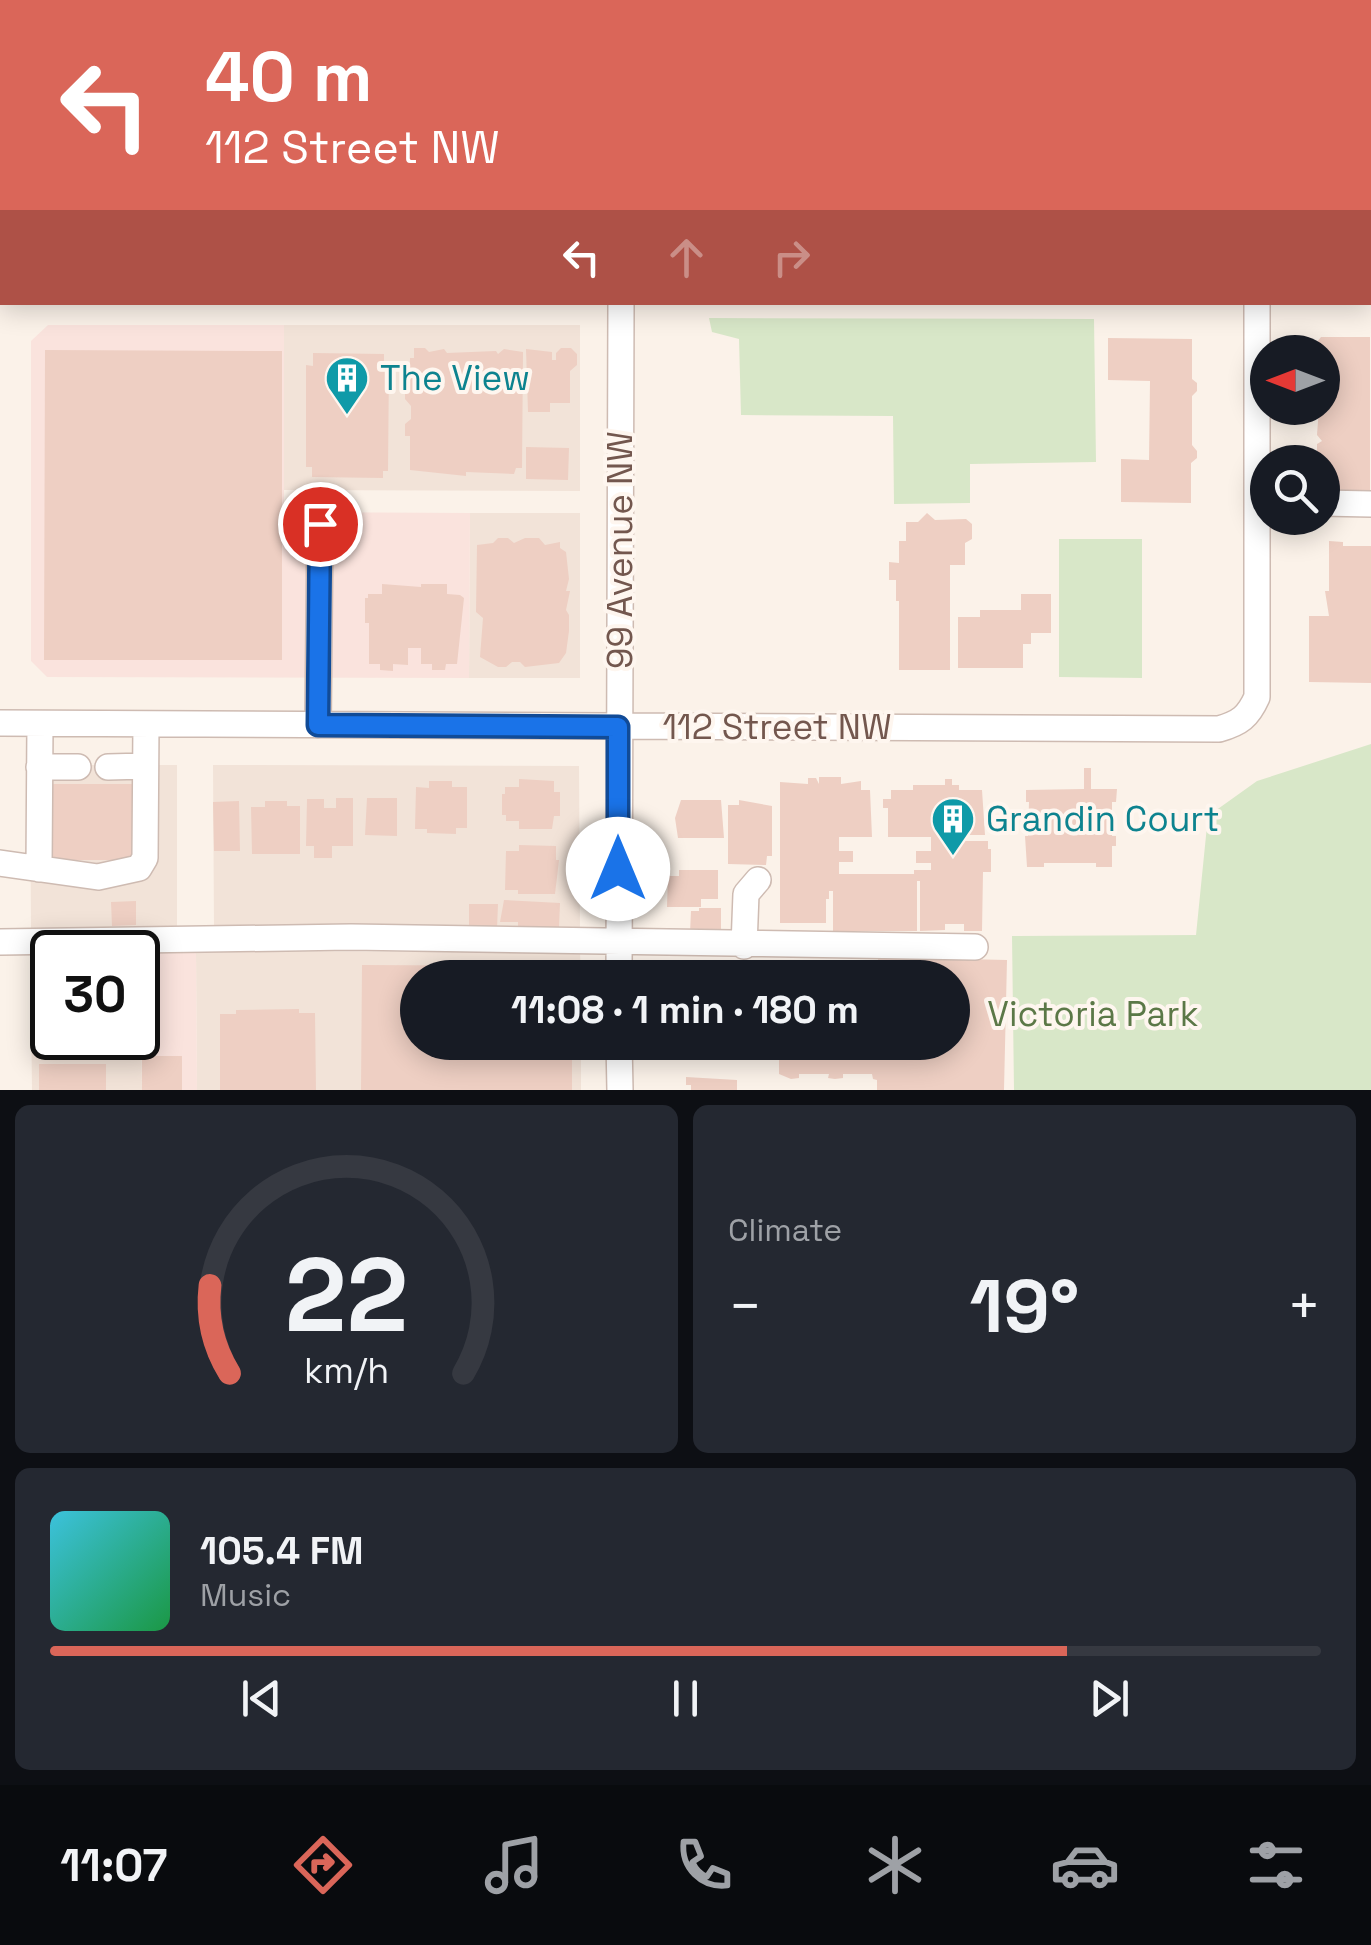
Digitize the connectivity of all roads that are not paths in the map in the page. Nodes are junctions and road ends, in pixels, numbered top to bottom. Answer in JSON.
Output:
{"nodes":[{"id":1,"x":621,"y":305,"type":"edge"},
{"id":2,"x":1257,"y":305,"type":"edge"},
{"id":3,"x":1261,"y":445,"type":"edge"},
{"id":4,"x":1340,"y":503,"type":"edge"},
{"id":5,"x":1371,"y":504,"type":"edge"},
{"id":6,"x":320,"y":524,"type":"dead end"},
{"id":7,"x":1261,"y":535,"type":"edge"},
{"id":8,"x":0,"y":724,"type":"edge"},
{"id":9,"x":40,"y":724,"type":"junction"},
{"id":10,"x":146,"y":724,"type":"junction"},
{"id":11,"x":318,"y":725,"type":"junction"},
{"id":12,"x":618,"y":727,"type":"junction"},
{"id":13,"x":145,"y":766,"type":"junction"},
{"id":14,"x":39,"y":767,"type":"junction"},
{"id":15,"x":78,"y":767,"type":"dead end"},
{"id":16,"x":108,"y":767,"type":"dead end"},
{"id":17,"x":0,"y":863,"type":"edge"},
{"id":18,"x":38,"y":870,"type":"junction"},
{"id":19,"x":758,"y":880,"type":"dead end"},
{"id":20,"x":0,"y":942,"type":"edge"},
{"id":21,"x":618,"y":944,"type":"junction"},
{"id":22,"x":744,"y":946,"type":"junction"},
{"id":23,"x":975,"y":947,"type":"dead end"},
{"id":24,"x":618,"y":960,"type":"edge"},
{"id":25,"x":620,"y":1060,"type":"edge"},
{"id":26,"x":620,"y":1090,"type":"edge"}],
"edges":[{"from":1,"to":12,"type":"street","name":"99 Avenue NW"},
{"from":2,"to":3,"type":"street"},
{"from":4,"to":5,"type":"street"},
{"from":6,"to":11,"type":"street"},
{"from":7,"to":12,"type":"street","name":"112 Street NW"},
{"from":8,"to":9,"type":"street","name":"112 Street NW"},
{"from":9,"to":10,"type":"street","name":"112 Street NW"},
{"from":9,"to":14,"type":"street"},
{"from":10,"to":11,"type":"street","name":"112 Street NW"},
{"from":10,"to":13,"type":"street"},
{"from":11,"to":12,"type":"street","name":"112 Street NW"},
{"from":12,"to":21,"type":"street","name":"99 Avenue NW"},
{"from":13,"to":16,"type":"street"},
{"from":13,"to":18,"type":"street"},
{"from":14,"to":15,"type":"street"},
{"from":14,"to":18,"type":"street"},
{"from":17,"to":18,"type":"street"},
{"from":19,"to":22,"type":"street"},
{"from":20,"to":21,"type":"street"},
{"from":21,"to":22,"type":"street"},
{"from":21,"to":24,"type":"street","name":"99 Avenue NW"},
{"from":22,"to":23,"type":"street"},
{"from":25,"to":26,"type":"street"}]}
